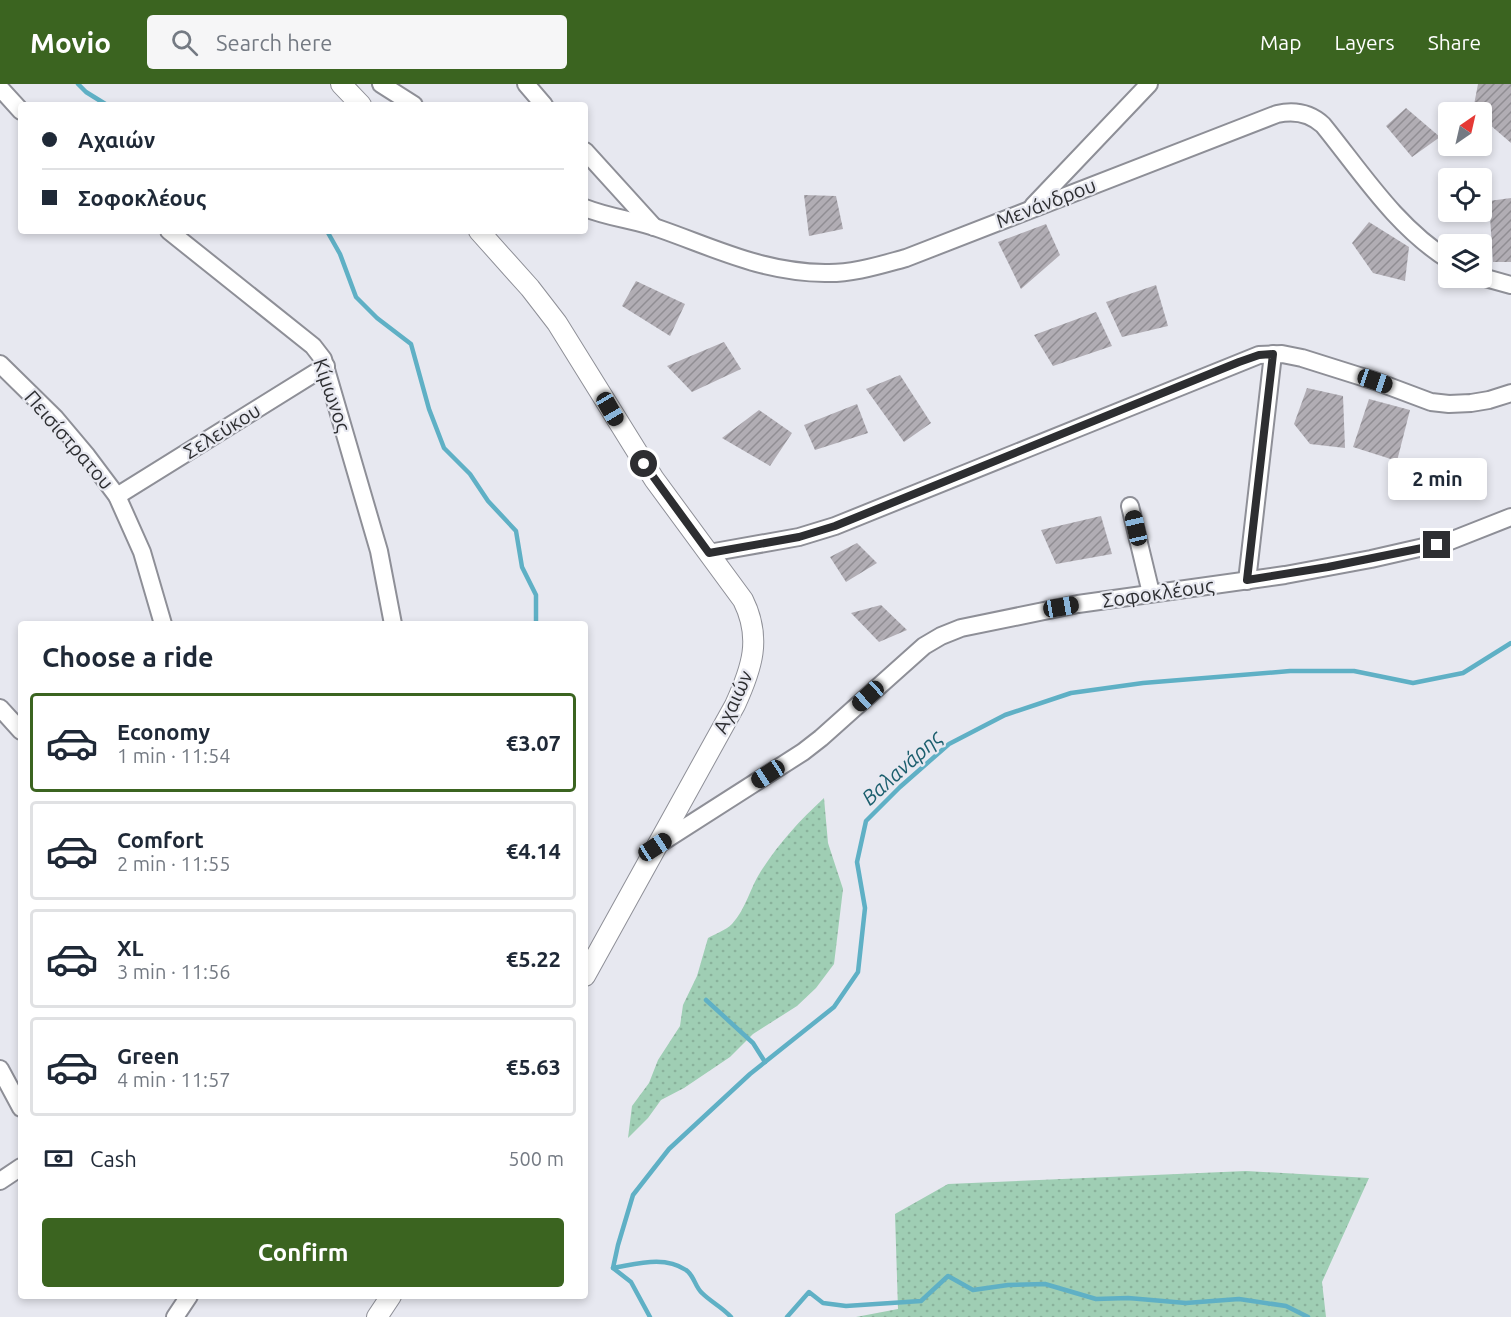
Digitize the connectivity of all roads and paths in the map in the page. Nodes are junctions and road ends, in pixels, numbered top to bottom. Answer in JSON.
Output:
{"nodes":[{"id":1,"x":341,"y":84,"type":"edge"},
{"id":2,"x":381,"y":84,"type":"edge"},
{"id":3,"x":526,"y":84,"type":"edge"},
{"id":4,"x":1149,"y":84,"type":"edge"},
{"id":5,"x":0,"y":88,"type":"edge"},
{"id":6,"x":358,"y":102,"type":"edge"},
{"id":7,"x":409,"y":102,"type":"edge"},
{"id":8,"x":541,"y":102,"type":"edge"},
{"id":9,"x":18,"y":108,"type":"edge"},
{"id":10,"x":588,"y":154,"type":"edge"},
{"id":11,"x":1030,"y":208,"type":"junction"},
{"id":12,"x":588,"y":209,"type":"edge"},
{"id":13,"x":654,"y":227,"type":"junction"},
{"id":14,"x":173,"y":234,"type":"edge"},
{"id":15,"x":482,"y":234,"type":"edge"},
{"id":16,"x":1438,"y":252,"type":"edge"},
{"id":17,"x":1492,"y":280,"type":"edge"},
{"id":18,"x":1511,"y":285,"type":"edge"},
{"id":19,"x":1273,"y":354,"type":"junction"},
{"id":20,"x":0,"y":364,"type":"edge"},
{"id":21,"x":326,"y":366,"type":"junction"},
{"id":22,"x":1511,"y":393,"type":"edge"},
{"id":23,"x":117,"y":496,"type":"junction"},
{"id":24,"x":1130,"y":506,"type":"dead end"},
{"id":25,"x":1511,"y":517,"type":"edge"},
{"id":26,"x":709,"y":553,"type":"junction"},
{"id":27,"x":1247,"y":580,"type":"junction"},
{"id":28,"x":1151,"y":593,"type":"junction"},
{"id":29,"x":162,"y":621,"type":"edge"},
{"id":30,"x":392,"y":621,"type":"edge"},
{"id":31,"x":0,"y":708,"type":"edge"},
{"id":32,"x":18,"y":728,"type":"edge"},
{"id":33,"x":655,"y":847,"type":"junction"},
{"id":34,"x":588,"y":970,"type":"edge"},
{"id":35,"x":0,"y":1069,"type":"edge"},
{"id":36,"x":18,"y":1102,"type":"edge"},
{"id":37,"x":18,"y":1169,"type":"edge"},
{"id":38,"x":0,"y":1181,"type":"edge"},
{"id":39,"x":187,"y":1299,"type":"edge"},
{"id":40,"x":389,"y":1299,"type":"edge"},
{"id":41,"x":175,"y":1317,"type":"edge"},
{"id":42,"x":377,"y":1317,"type":"edge"}],
"edges":[{"from":1,"to":6,"type":"main road"},
{"from":2,"to":7,"type":"street"},
{"from":3,"to":8,"type":"street"},
{"from":4,"to":11,"type":"street"},
{"from":5,"to":9,"type":"street"},
{"from":10,"to":13,"type":"street"},
{"from":11,"to":13,"type":"street","name":"Μενάνδρου"},
{"from":11,"to":16,"type":"street","name":"Μενάνδρου"},
{"from":12,"to":13,"type":"street","name":"Μενάνδρου"},
{"from":14,"to":21,"type":"street","name":"Κίμωνος"},
{"from":15,"to":26,"type":"main road","name":"Αχαιών"},
{"from":17,"to":18,"type":"street"},
{"from":19,"to":22,"type":"street"},
{"from":19,"to":26,"type":"street"},
{"from":19,"to":27,"type":"street"},
{"from":20,"to":23,"type":"street","name":"Πεισίστρατου"},
{"from":21,"to":23,"type":"street","name":"Σελεύκου"},
{"from":21,"to":30,"type":"street","name":"Κίμωνος"},
{"from":23,"to":29,"type":"street","name":"Πεισίστρατου"},
{"from":24,"to":28,"type":"street"},
{"from":25,"to":27,"type":"street","name":"Σοφοκλέους"},
{"from":26,"to":33,"type":"main road","name":"Αχαιών"},
{"from":27,"to":28,"type":"street","name":"Σοφοκλέους"},
{"from":28,"to":33,"type":"street","name":"Σοφοκλέους"},
{"from":31,"to":32,"type":"street"},
{"from":33,"to":34,"type":"main road","name":"Αχαιών"},
{"from":35,"to":36,"type":"street"},
{"from":37,"to":38,"type":"street"},
{"from":39,"to":41,"type":"street"},
{"from":40,"to":42,"type":"main road"}]}
